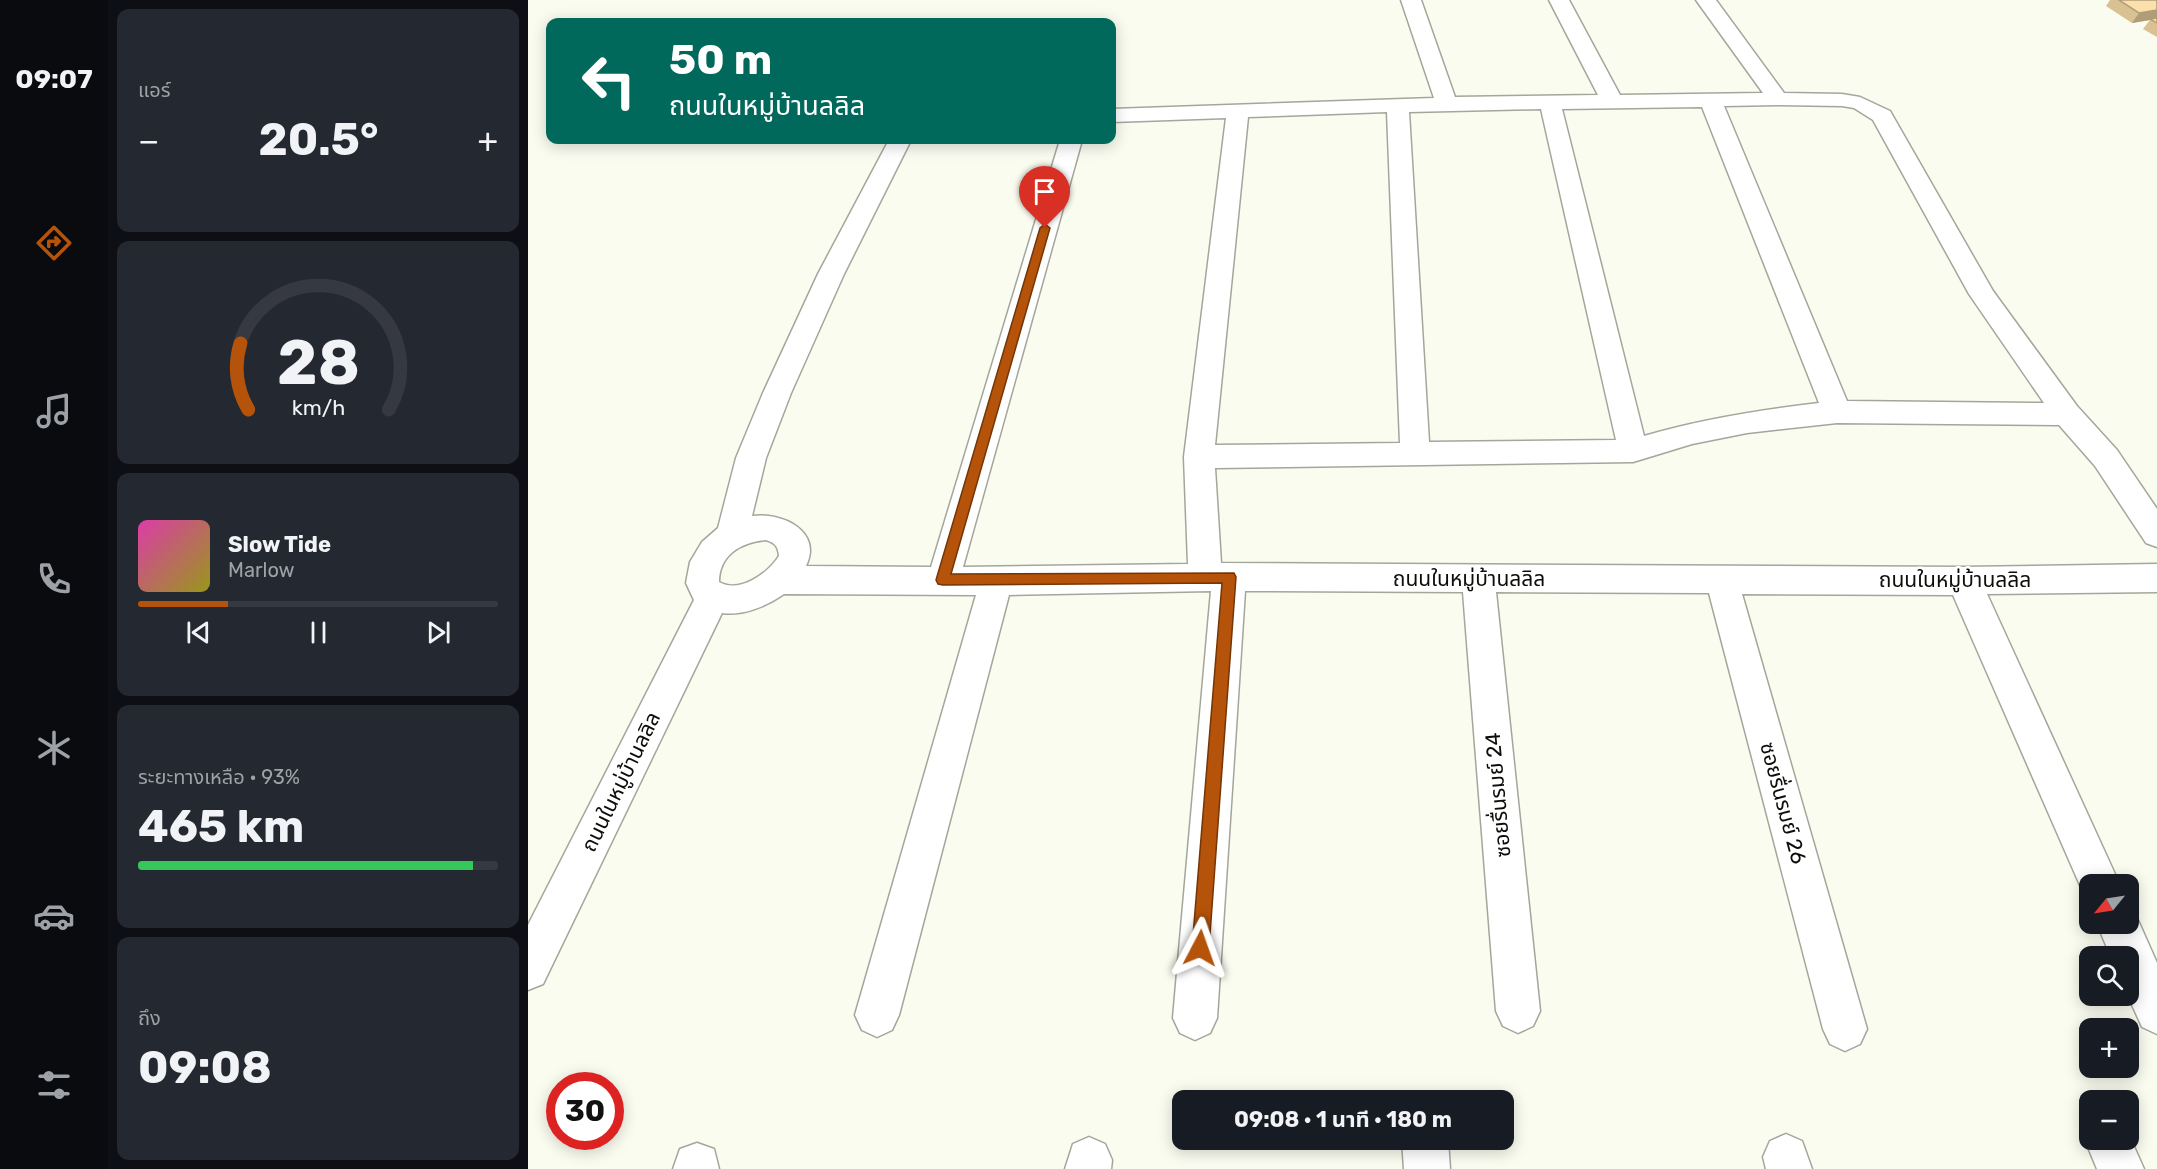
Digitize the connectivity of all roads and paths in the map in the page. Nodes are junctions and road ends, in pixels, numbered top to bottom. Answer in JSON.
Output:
{"nodes":[{"id":1,"x":1411,"y":0,"type":"edge"},
{"id":2,"x":1559,"y":0,"type":"edge"},
{"id":3,"x":1706,"y":0,"type":"edge"},
{"id":4,"x":1778,"y":99,"type":"junction"},
{"id":5,"x":1612,"y":101,"type":"junction"},
{"id":6,"x":1711,"y":101,"type":"junction"},
{"id":7,"x":1550,"y":103,"type":"junction"},
{"id":8,"x":1447,"y":104,"type":"junction"},
{"id":9,"x":1398,"y":106,"type":"junction"},
{"id":10,"x":1238,"y":112,"type":"junction"},
{"id":11,"x":1116,"y":115,"type":"edge"},
{"id":12,"x":898,"y":144,"type":"edge"},
{"id":13,"x":1070,"y":144,"type":"edge"},
{"id":14,"x":1837,"y":412,"type":"junction"},
{"id":15,"x":2067,"y":414,"type":"junction"},
{"id":16,"x":1633,"y":451,"type":"junction"},
{"id":17,"x":1415,"y":454,"type":"junction"},
{"id":18,"x":1199,"y":457,"type":"junction"},
{"id":19,"x":732,"y":534,"type":"junction"},
{"id":20,"x":2157,"y":534,"type":"edge"},
{"id":21,"x":1217,"y":578,"type":"junction"},
{"id":22,"x":1721,"y":578,"type":"junction"},
{"id":23,"x":2157,"y":578,"type":"edge"},
{"id":24,"x":781,"y":580,"type":"junction"},
{"id":25,"x":943,"y":580,"type":"junction"},
{"id":26,"x":1478,"y":580,"type":"junction"},
{"id":27,"x":996,"y":581,"type":"junction"},
{"id":28,"x":1964,"y":581,"type":"junction"},
{"id":29,"x":713,"y":596,"type":"junction"},
{"id":30,"x":2095,"y":874,"type":"edge"},
{"id":31,"x":2122,"y":934,"type":"edge"},
{"id":32,"x":528,"y":969,"type":"edge"},
{"id":33,"x":1518,"y":1011,"type":"dead end"},
{"id":34,"x":2157,"y":1012,"type":"edge"},
{"id":35,"x":877,"y":1016,"type":"dead end"},
{"id":36,"x":1195,"y":1018,"type":"dead end"},
{"id":37,"x":1845,"y":1029,"type":"dead end"},
{"id":38,"x":1426,"y":1150,"type":"edge"},
{"id":39,"x":2112,"y":1150,"type":"edge"},
{"id":40,"x":1427,"y":1169,"type":"edge"},
{"id":41,"x":2121,"y":1169,"type":"edge"}],
"edges":[{"from":1,"to":8,"type":"street"},
{"from":2,"to":5,"type":"street"},
{"from":3,"to":4,"type":"street"},
{"from":4,"to":6,"type":"street"},
{"from":4,"to":15,"type":"street"},
{"from":5,"to":6,"type":"street"},
{"from":5,"to":7,"type":"street"},
{"from":6,"to":14,"type":"street"},
{"from":7,"to":8,"type":"street"},
{"from":7,"to":16,"type":"street"},
{"from":8,"to":9,"type":"street"},
{"from":9,"to":10,"type":"street"},
{"from":9,"to":17,"type":"street"},
{"from":10,"to":11,"type":"street"},
{"from":10,"to":18,"type":"street"},
{"from":12,"to":19,"type":"street"},
{"from":13,"to":25,"type":"street"},
{"from":14,"to":15,"type":"street"},
{"from":14,"to":16,"type":"street"},
{"from":15,"to":20,"type":"street"},
{"from":16,"to":17,"type":"street"},
{"from":17,"to":18,"type":"street"},
{"from":18,"to":21,"type":"street"},
{"from":19,"to":24,"type":"street"},
{"from":19,"to":29,"type":"street"},
{"from":21,"to":26,"type":"street","name":"ถนนในหมู่บ้านลลิล"},
{"from":21,"to":27,"type":"street","name":"ถนนในหมู่บ้านลลิล"},
{"from":21,"to":36,"type":"street"},
{"from":22,"to":26,"type":"street","name":"ถนนในหมู่บ้านลลิล"},
{"from":22,"to":28,"type":"street","name":"ถนนในหมู่บ้านลลิล"},
{"from":22,"to":37,"type":"street","name":"ซอยรื่นรมย์ 26"},
{"from":23,"to":28,"type":"street","name":"ถนนในหมู่บ้านลลิล"},
{"from":24,"to":25,"type":"street","name":"ถนนในหมู่บ้านลลิล"},
{"from":24,"to":29,"type":"street"},
{"from":25,"to":27,"type":"street","name":"ถนนในหมู่บ้านลลิล"},
{"from":26,"to":33,"type":"street","name":"ซอยรื่นรมย์ 24"},
{"from":27,"to":35,"type":"street"},
{"from":28,"to":30,"type":"street"},
{"from":29,"to":32,"type":"street","name":"ถนนในหมู่บ้านลลิล"},
{"from":31,"to":34,"type":"street"},
{"from":38,"to":40,"type":"street"},
{"from":39,"to":41,"type":"street"}]}
